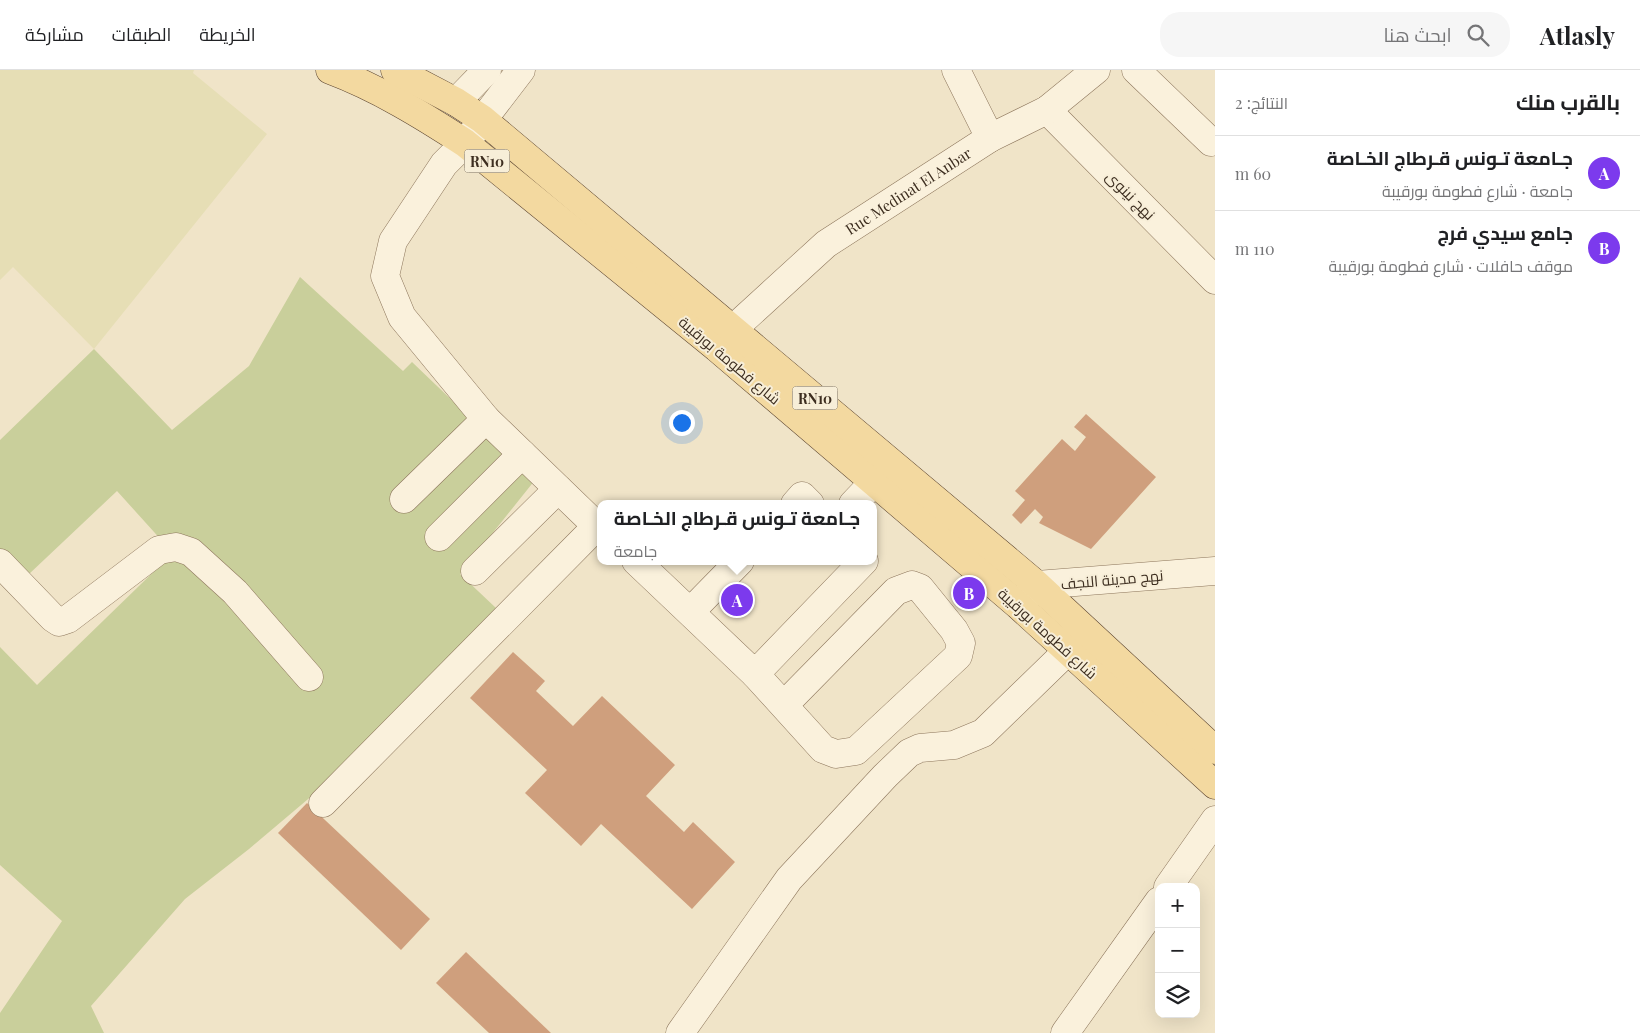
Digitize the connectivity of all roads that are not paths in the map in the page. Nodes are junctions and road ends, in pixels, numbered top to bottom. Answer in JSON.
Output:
{"nodes":[{"id":1,"x":330,"y":70,"type":"edge"},
{"id":2,"x":395,"y":70,"type":"edge"},
{"id":3,"x":487,"y":70,"type":"edge"},
{"id":4,"x":521,"y":70,"type":"edge"},
{"id":5,"x":956,"y":70,"type":"edge"},
{"id":6,"x":1096,"y":70,"type":"edge"},
{"id":7,"x":1136,"y":70,"type":"edge"},
{"id":8,"x":456,"y":102,"type":"junction"},
{"id":9,"x":1047,"y":110,"type":"junction"},
{"id":10,"x":482,"y":120,"type":"junction"},
{"id":11,"x":990,"y":138,"type":"junction"},
{"id":12,"x":1211,"y":142,"type":"dead end"},
{"id":13,"x":464,"y":143,"type":"junction"},
{"id":14,"x":1215,"y":280,"type":"edge"},
{"id":15,"x":733,"y":329,"type":"junction"},
{"id":16,"x":486,"y":419,"type":"junction"},
{"id":17,"x":522,"y":454,"type":"junction"},
{"id":18,"x":874,"y":482,"type":"junction"},
{"id":19,"x":558,"y":489,"type":"junction"},
{"id":20,"x":404,"y":499,"type":"dead end"},
{"id":21,"x":857,"y":500,"type":"edge"},
{"id":22,"x":597,"y":526,"type":"edge"},
{"id":23,"x":597,"y":530,"type":"edge"},
{"id":24,"x":439,"y":537,"type":"dead end"},
{"id":25,"x":0,"y":563,"type":"edge"},
{"id":26,"x":640,"y":565,"type":"edge"},
{"id":27,"x":736,"y":565,"type":"edge"},
{"id":28,"x":860,"y":565,"type":"edge"},
{"id":29,"x":475,"y":571,"type":"dead end"},
{"id":30,"x":1215,"y":571,"type":"edge"},
{"id":31,"x":1038,"y":585,"type":"junction"},
{"id":32,"x":1018,"y":605,"type":"junction"},
{"id":33,"x":691,"y":611,"type":"junction"},
{"id":34,"x":1088,"y":631,"type":"junction"},
{"id":35,"x":1068,"y":651,"type":"junction"},
{"id":36,"x":755,"y":674,"type":"junction"},
{"id":37,"x":308,"y":677,"type":"dead end"},
{"id":38,"x":784,"y":706,"type":"junction"},
{"id":39,"x":1215,"y":750,"type":"edge"},
{"id":40,"x":1215,"y":785,"type":"edge"},
{"id":41,"x":323,"y":803,"type":"dead end"},
{"id":42,"x":1215,"y":820,"type":"edge"},
{"id":43,"x":1171,"y":883,"type":"edge"},
{"id":44,"x":1155,"y":907,"type":"edge"},
{"id":45,"x":680,"y":1033,"type":"edge"},
{"id":46,"x":1065,"y":1033,"type":"edge"}],
"edges":[{"from":1,"to":13,"type":"main road","name":"شارع فطومة بورقيبة","number":"RN10"},
{"from":2,"to":8,"type":"main road","name":"شارع فطومة بورقيبة","number":"RN10"},
{"from":3,"to":8,"type":"street"},
{"from":4,"to":10,"type":"street"},
{"from":5,"to":11,"type":"street"},
{"from":6,"to":9,"type":"street","name":"Rue Medinat El Anbar"},
{"from":7,"to":12,"type":"street"},
{"from":8,"to":10,"type":"main road","name":"شارع فطومة بورقيبة","number":"RN10"},
{"from":9,"to":11,"type":"street","name":"Rue Medinat El Anbar"},
{"from":9,"to":14,"type":"street","name":"نهج نینوى"},
{"from":10,"to":13,"type":"street"},
{"from":10,"to":15,"type":"main road","name":"شارع فطومة بورقيبة","number":"RN10"},
{"from":11,"to":15,"type":"street","name":"Rue Medinat El Anbar"},
{"from":13,"to":16,"type":"street"},
{"from":13,"to":18,"type":"main road","name":"شارع فطومة بورقيبة","number":"RN10"},
{"from":15,"to":31,"type":"main road","name":"شارع فطومة بورقيبة","number":"RN10"},
{"from":16,"to":17,"type":"street"},
{"from":16,"to":20,"type":"street"},
{"from":17,"to":19,"type":"street"},
{"from":17,"to":24,"type":"street"},
{"from":18,"to":21,"type":"street"},
{"from":18,"to":32,"type":"main road","name":"شارع فطومة بورقيبة","number":"RN10"},
{"from":19,"to":22,"type":"street"},
{"from":19,"to":29,"type":"street"},
{"from":23,"to":41,"type":"street"},
{"from":25,"to":37,"type":"street"},
{"from":26,"to":33,"type":"street"},
{"from":27,"to":33,"type":"street"},
{"from":28,"to":36,"type":"street"},
{"from":30,"to":31,"type":"street","name":"نهج مدينة النجف"},
{"from":31,"to":32,"type":"street"},
{"from":31,"to":34,"type":"main road","name":"شارع فطومة بورقيبة","number":"RN10"},
{"from":32,"to":35,"type":"main road","name":"شارع فطومة بورقيبة","number":"RN10"},
{"from":33,"to":36,"type":"street"},
{"from":34,"to":35,"type":"street"},
{"from":34,"to":39,"type":"main road","name":"شارع فطومة بورقيبة","number":"RN10"},
{"from":35,"to":40,"type":"main road","name":"شارع فطومة بورقيبة","number":"RN10"},
{"from":35,"to":45,"type":"street"},
{"from":36,"to":38,"type":"street"},
{"from":38,"to":38,"type":"street"},
{"from":42,"to":43,"type":"street"},
{"from":44,"to":46,"type":"street"}]}
